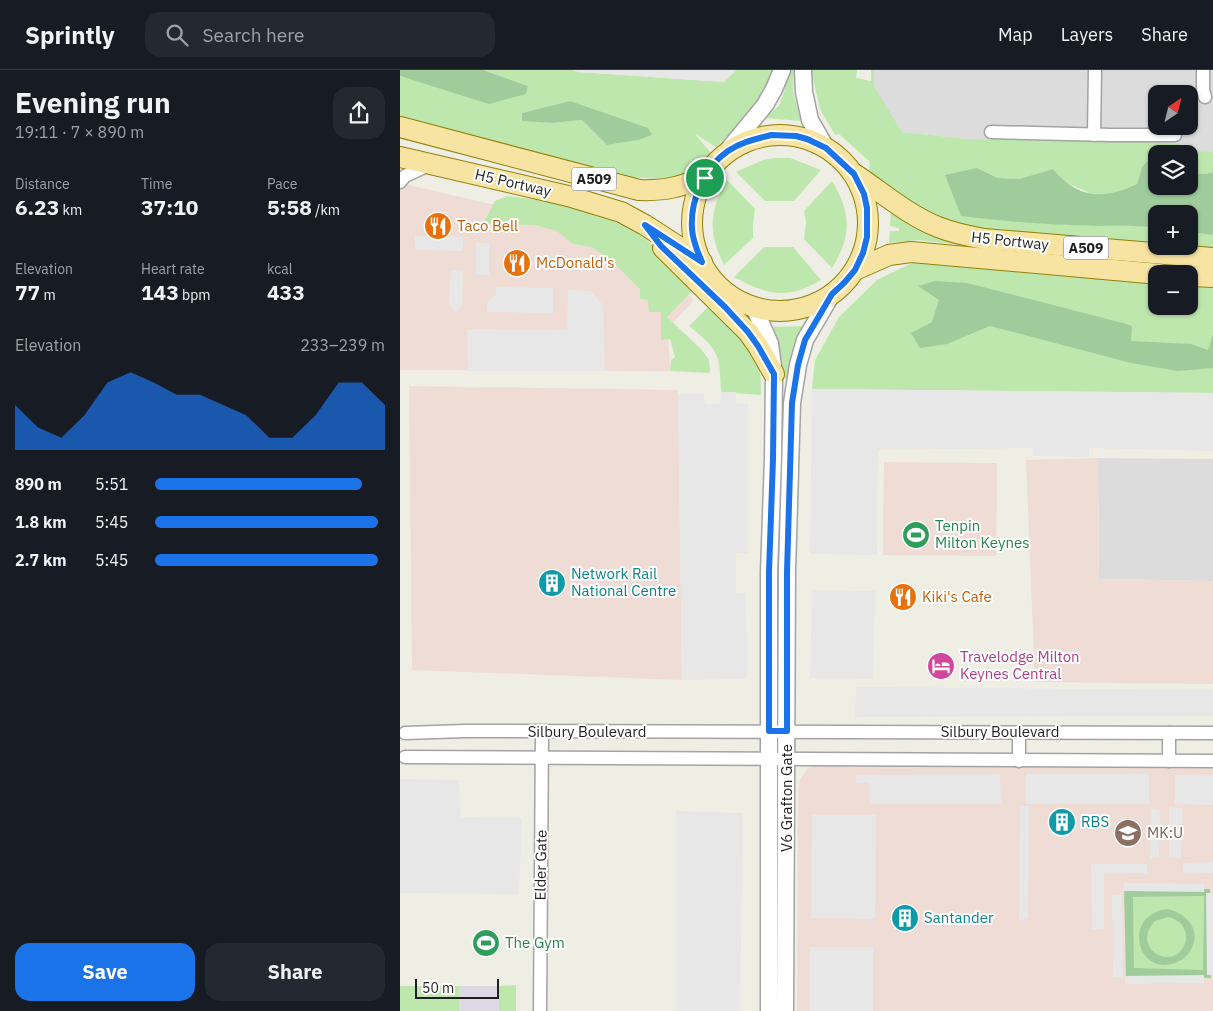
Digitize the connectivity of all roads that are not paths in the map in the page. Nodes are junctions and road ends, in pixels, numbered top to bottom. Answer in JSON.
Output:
{"nodes":[{"id":1,"x":782,"y":70,"type":"edge"},
{"id":2,"x":803,"y":70,"type":"edge"},
{"id":3,"x":1095,"y":70,"type":"edge"},
{"id":4,"x":1203,"y":70,"type":"edge"},
{"id":5,"x":1205,"y":97,"type":"dead end"},
{"id":6,"x":400,"y":127,"type":"edge"},
{"id":7,"x":991,"y":132,"type":"dead end"},
{"id":8,"x":1094,"y":135,"type":"junction"},
{"id":9,"x":1148,"y":135,"type":"edge"},
{"id":10,"x":826,"y":148,"type":"junction"},
{"id":11,"x":400,"y":157,"type":"edge"},
{"id":12,"x":717,"y":162,"type":"junction"},
{"id":13,"x":431,"y":164,"type":"junction"},
{"id":14,"x":854,"y":174,"type":"junction"},
{"id":15,"x":400,"y":182,"type":"edge"},
{"id":16,"x":1213,"y":258,"type":"edge"},
{"id":17,"x":1148,"y":273,"type":"edge"},
{"id":18,"x":704,"y":274,"type":"junction"},
{"id":19,"x":1198,"y":277,"type":"edge"},
{"id":20,"x":1213,"y":278,"type":"edge"},
{"id":21,"x":841,"y":285,"type":"junction"},
{"id":22,"x":726,"y":301,"type":"junction"},
{"id":23,"x":754,"y":307,"type":"junction"},
{"id":24,"x":774,"y":374,"type":"junction"},
{"id":25,"x":403,"y":731,"type":"edge"},
{"id":26,"x":769,"y":731,"type":"junction"},
{"id":27,"x":787,"y":731,"type":"junction"},
{"id":28,"x":542,"y":732,"type":"junction"},
{"id":29,"x":1018,"y":732,"type":"junction"},
{"id":30,"x":1169,"y":733,"type":"junction"},
{"id":31,"x":1213,"y":733,"type":"edge"},
{"id":32,"x":402,"y":759,"type":"edge"},
{"id":33,"x":543,"y":759,"type":"junction"},
{"id":34,"x":769,"y":760,"type":"junction"},
{"id":35,"x":787,"y":760,"type":"junction"},
{"id":36,"x":1019,"y":761,"type":"junction"},
{"id":37,"x":1169,"y":761,"type":"junction"},
{"id":38,"x":1213,"y":761,"type":"edge"},
{"id":39,"x":540,"y":1011,"type":"edge"},
{"id":40,"x":769,"y":1011,"type":"edge"},
{"id":41,"x":785,"y":1011,"type":"edge"}],
"edges":[{"from":1,"to":12,"type":"street"},
{"from":2,"to":10,"type":"street"},
{"from":3,"to":8,"type":"street"},
{"from":4,"to":5,"type":"street"},
{"from":6,"to":12,"type":"main road","name":"H5 Portway","number":"A509"},
{"from":7,"to":8,"type":"street"},
{"from":8,"to":9,"type":"street"},
{"from":10,"to":12,"type":"main road","number":"A509"},
{"from":10,"to":14,"type":"main road","number":"A509"},
{"from":11,"to":13,"type":"main road","name":"H5 Portway","number":"A509"},
{"from":12,"to":18,"type":"main road"},
{"from":13,"to":15,"type":"street"},
{"from":13,"to":18,"type":"main road","name":"H5 Portway","number":"A509"},
{"from":14,"to":16,"type":"main road","name":"H5 Portway","number":"A509"},
{"from":14,"to":21,"type":"main road","number":"A509"},
{"from":17,"to":21,"type":"main road","name":"H5 Portway","number":"A509"},
{"from":18,"to":22,"type":"main road"},
{"from":19,"to":20,"type":"main road"},
{"from":21,"to":23,"type":"main road","number":"A509"},
{"from":21,"to":27,"type":"street","name":"V6 Grafton Gate"},
{"from":22,"to":23,"type":"main road","number":"A509"},
{"from":22,"to":24,"type":"main road"},
{"from":23,"to":24,"type":"street","name":"V6 Grafton Gate"},
{"from":24,"to":26,"type":"street","name":"V6 Grafton Gate"},
{"from":25,"to":28,"type":"street","name":"Silbury Boulevard"},
{"from":25,"to":32,"type":"street"},
{"from":26,"to":27,"type":"street","name":"Silbury Boulevard"},
{"from":26,"to":28,"type":"street","name":"Silbury Boulevard"},
{"from":26,"to":34,"type":"street","name":"V6 Grafton Gate"},
{"from":27,"to":29,"type":"street","name":"Silbury Boulevard"},
{"from":27,"to":35,"type":"street","name":"V6 Grafton Gate"},
{"from":28,"to":33,"type":"street","name":"Elder Gate"},
{"from":29,"to":30,"type":"street","name":"Silbury Boulevard"},
{"from":29,"to":36,"type":"street"},
{"from":30,"to":31,"type":"street","name":"Silbury Boulevard"},
{"from":30,"to":37,"type":"street"},
{"from":32,"to":33,"type":"street","name":"Silbury Boulevard"},
{"from":33,"to":34,"type":"street","name":"Silbury Boulevard"},
{"from":33,"to":39,"type":"street","name":"Elder Gate"},
{"from":34,"to":35,"type":"street","name":"Silbury Boulevard"},
{"from":34,"to":40,"type":"street","name":"V6 Grafton Gate"},
{"from":35,"to":36,"type":"street","name":"Silbury Boulevard"},
{"from":35,"to":41,"type":"street","name":"V6 Grafton Gate"},
{"from":36,"to":37,"type":"street","name":"Silbury Boulevard"},
{"from":37,"to":38,"type":"street","name":"Silbury Boulevard"}]}
